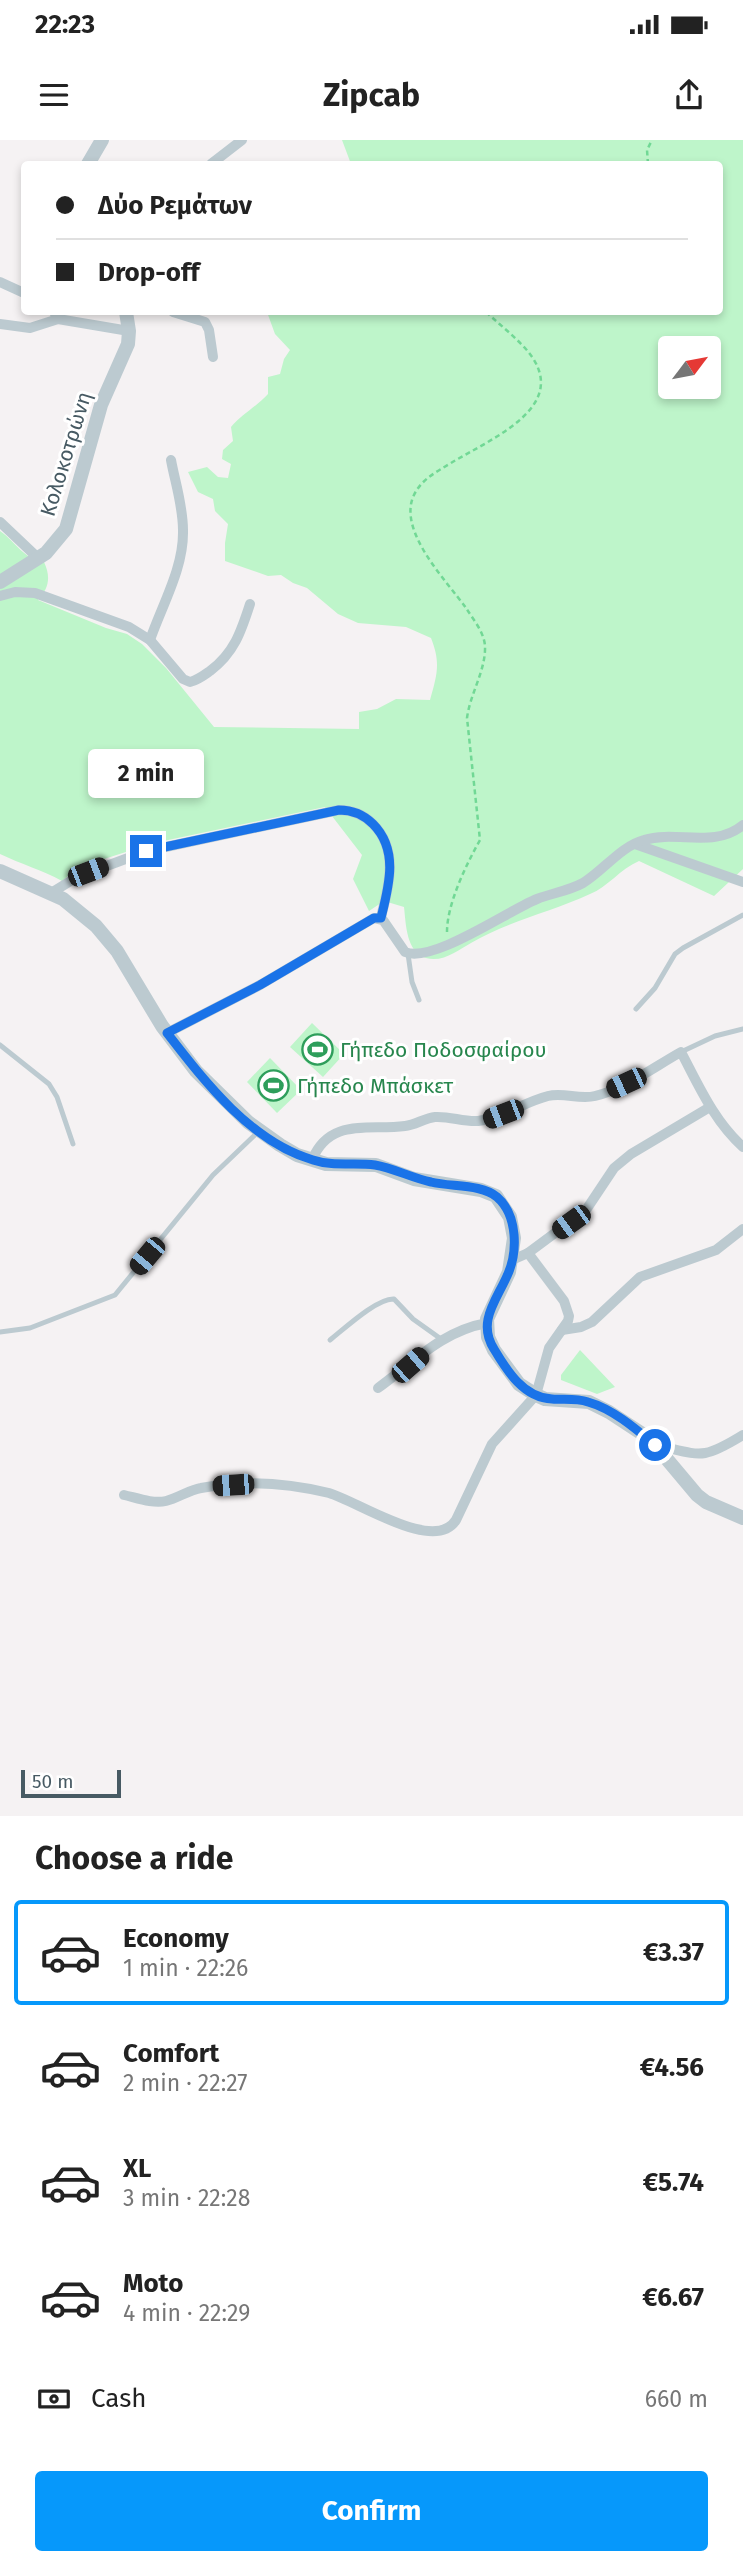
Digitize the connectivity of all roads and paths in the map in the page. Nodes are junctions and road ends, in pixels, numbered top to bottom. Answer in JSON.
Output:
{"nodes":[{"id":1,"x":102,"y":140,"type":"edge"},
{"id":2,"x":242,"y":140,"type":"edge"},
{"id":3,"x":652,"y":140,"type":"edge"},
{"id":4,"x":90,"y":161,"type":"edge"},
{"id":5,"x":215,"y":161,"type":"edge"},
{"id":6,"x":648,"y":161,"type":"edge"},
{"id":7,"x":0,"y":282,"type":"edge"},
{"id":8,"x":21,"y":291,"type":"edge"},
{"id":9,"x":56,"y":315,"type":"edge"},
{"id":10,"x":126,"y":315,"type":"edge"},
{"id":11,"x":183,"y":315,"type":"edge"},
{"id":12,"x":489,"y":315,"type":"edge"},
{"id":13,"x":0,"y":324,"type":"edge"},
{"id":14,"x":129,"y":331,"type":"junction"},
{"id":15,"x":213,"y":357,"type":"dead end"},
{"id":16,"x":171,"y":460,"type":"dead end"},
{"id":17,"x":0,"y":522,"type":"edge"},
{"id":18,"x":38,"y":558,"type":"junction"},
{"id":19,"x":0,"y":582,"type":"edge"},
{"id":20,"x":0,"y":596,"type":"edge"},
{"id":21,"x":250,"y":604,"type":"dead end"},
{"id":22,"x":150,"y":640,"type":"junction"},
{"id":23,"x":743,"y":825,"type":"edge"},
{"id":24,"x":635,"y":844,"type":"junction"},
{"id":25,"x":0,"y":871,"type":"edge"},
{"id":26,"x":743,"y":882,"type":"edge"},
{"id":27,"x":51,"y":893,"type":"junction"},
{"id":28,"x":743,"y":915,"type":"edge"},
{"id":29,"x":381,"y":918,"type":"junction"},
{"id":30,"x":442,"y":948,"type":"junction"},
{"id":31,"x":408,"y":954,"type":"junction"},
{"id":32,"x":419,"y":1000,"type":"dead end"},
{"id":33,"x":636,"y":1009,"type":"dead end"},
{"id":34,"x":743,"y":1029,"type":"edge"},
{"id":35,"x":167,"y":1033,"type":"junction"},
{"id":36,"x":0,"y":1045,"type":"edge"},
{"id":37,"x":681,"y":1052,"type":"junction"},
{"id":38,"x":710,"y":1107,"type":"junction"},
{"id":39,"x":259,"y":1131,"type":"junction"},
{"id":40,"x":73,"y":1144,"type":"dead end"},
{"id":41,"x":743,"y":1147,"type":"edge"},
{"id":42,"x":312,"y":1160,"type":"junction"},
{"id":43,"x":743,"y":1230,"type":"edge"},
{"id":44,"x":528,"y":1253,"type":"junction"},
{"id":45,"x":512,"y":1260,"type":"junction"},
{"id":46,"x":486,"y":1323,"type":"junction"},
{"id":47,"x":562,"y":1330,"type":"junction"},
{"id":48,"x":0,"y":1332,"type":"edge"},
{"id":49,"x":441,"y":1339,"type":"junction"},
{"id":50,"x":330,"y":1340,"type":"dead end"},
{"id":51,"x":378,"y":1388,"type":"dead end"},
{"id":52,"x":536,"y":1395,"type":"junction"},
{"id":53,"x":743,"y":1435,"type":"edge"},
{"id":54,"x":655,"y":1445,"type":"junction"},
{"id":55,"x":124,"y":1495,"type":"dead end"},
{"id":56,"x":743,"y":1518,"type":"edge"}],
"edges":[{"from":1,"to":4,"type":"street"},
{"from":2,"to":5,"type":"street"},
{"from":3,"to":6,"type":"path"},
{"from":7,"to":8,"type":"street"},
{"from":9,"to":13,"type":"street"},
{"from":9,"to":14,"type":"street"},
{"from":10,"to":14,"type":"street","name":"Κολοκοτρώνη"},
{"from":11,"to":15,"type":"street"},
{"from":12,"to":30,"type":"path"},
{"from":14,"to":18,"type":"street","name":"Κολοκοτρώνη"},
{"from":16,"to":22,"type":"street"},
{"from":17,"to":18,"type":"street"},
{"from":18,"to":19,"type":"street","name":"Κολοκοτρώνη"},
{"from":20,"to":22,"type":"street"},
{"from":21,"to":22,"type":"street"},
{"from":23,"to":24,"type":"street"},
{"from":24,"to":26,"type":"street"},
{"from":24,"to":30,"type":"street"},
{"from":25,"to":27,"type":"street"},
{"from":27,"to":29,"type":"street"},
{"from":27,"to":35,"type":"street"},
{"from":28,"to":33,"type":"lane"},
{"from":29,"to":31,"type":"street"},
{"from":29,"to":35,"type":"street"},
{"from":30,"to":31,"type":"street"},
{"from":31,"to":32,"type":"lane"},
{"from":34,"to":37,"type":"lane"},
{"from":35,"to":39,"type":"street"},
{"from":36,"to":40,"type":"lane"},
{"from":37,"to":38,"type":"street"},
{"from":37,"to":42,"type":"street"},
{"from":38,"to":41,"type":"street"},
{"from":38,"to":44,"type":"street"},
{"from":39,"to":42,"type":"street"},
{"from":39,"to":48,"type":"lane"},
{"from":42,"to":45,"type":"street"},
{"from":43,"to":47,"type":"street"},
{"from":44,"to":45,"type":"street"},
{"from":44,"to":47,"type":"street"},
{"from":45,"to":46,"type":"street"},
{"from":46,"to":49,"type":"street"},
{"from":46,"to":52,"type":"street"},
{"from":47,"to":52,"type":"street"},
{"from":49,"to":50,"type":"lane"},
{"from":49,"to":51,"type":"street"},
{"from":52,"to":54,"type":"street"},
{"from":52,"to":55,"type":"street"},
{"from":53,"to":54,"type":"street"},
{"from":54,"to":56,"type":"street"}]}
